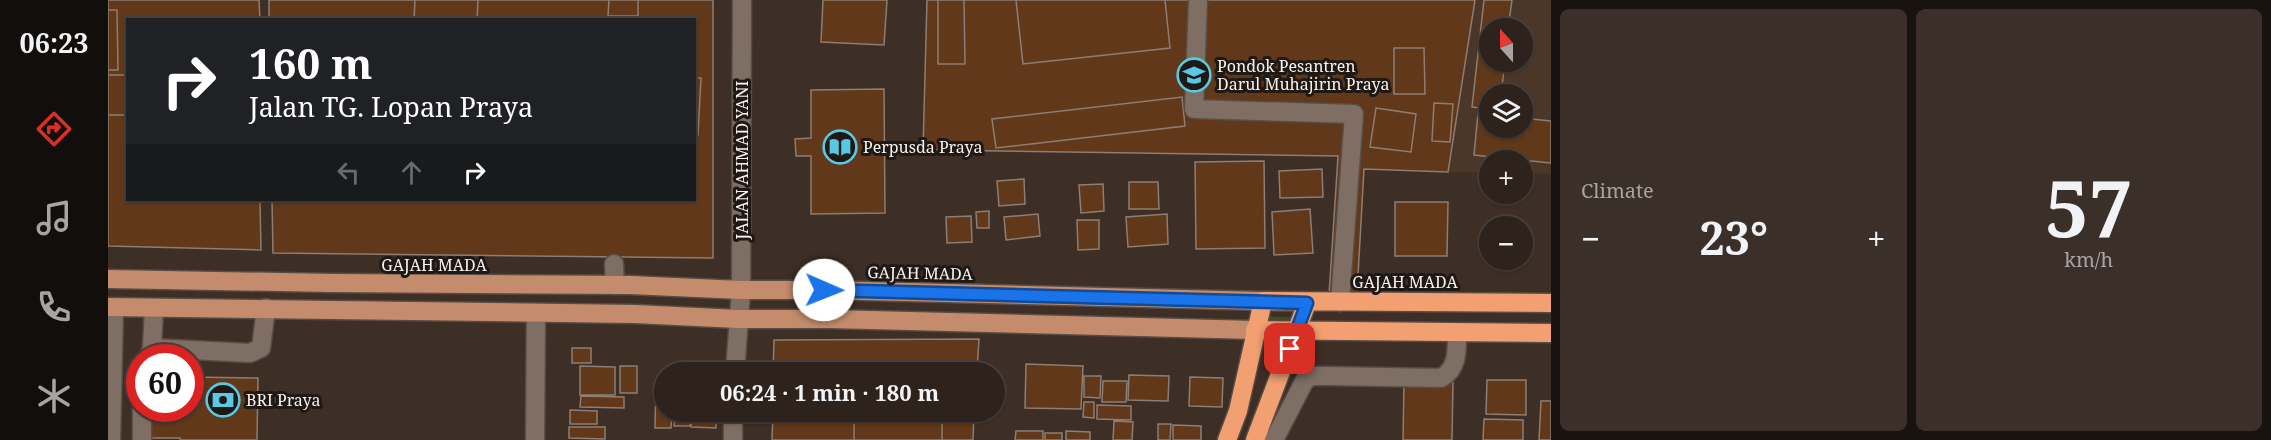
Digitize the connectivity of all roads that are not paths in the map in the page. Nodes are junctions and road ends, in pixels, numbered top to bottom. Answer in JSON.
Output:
{"nodes":[{"id":1,"x":742,"y":0,"type":"edge"},
{"id":2,"x":1198,"y":0,"type":"edge"},
{"id":3,"x":614,"y":264,"type":"dead end"},
{"id":4,"x":108,"y":279,"type":"edge"},
{"id":5,"x":332,"y":283,"type":"junction"},
{"id":6,"x":615,"y":285,"type":"junction"},
{"id":7,"x":741,"y":290,"type":"junction"},
{"id":8,"x":1263,"y":301,"type":"junction"},
{"id":9,"x":1340,"y":302,"type":"junction"},
{"id":10,"x":1307,"y":303,"type":"junction"},
{"id":11,"x":1551,"y":303,"type":"edge"},
{"id":12,"x":111,"y":307,"type":"edge"},
{"id":13,"x":154,"y":308,"type":"junction"},
{"id":14,"x":266,"y":308,"type":"junction"},
{"id":15,"x":328,"y":309,"type":"junction"},
{"id":16,"x":536,"y":314,"type":"junction"},
{"id":17,"x":738,"y":320,"type":"junction"},
{"id":18,"x":1255,"y":330,"type":"junction"},
{"id":19,"x":1297,"y":330,"type":"junction"},
{"id":20,"x":1457,"y":333,"type":"junction"},
{"id":21,"x":1551,"y":333,"type":"edge"},
{"id":22,"x":152,"y":344,"type":"edge"},
{"id":23,"x":204,"y":353,"type":"edge"},
{"id":24,"x":736,"y":362,"type":"edge"},
{"id":25,"x":142,"y":422,"type":"edge"},
{"id":26,"x":733,"y":422,"type":"edge"},
{"id":27,"x":111,"y":440,"type":"edge"},
{"id":28,"x":142,"y":440,"type":"edge"},
{"id":29,"x":535,"y":440,"type":"edge"},
{"id":30,"x":732,"y":440,"type":"edge"},
{"id":31,"x":1227,"y":440,"type":"edge"},
{"id":32,"x":1255,"y":440,"type":"edge"},
{"id":33,"x":1274,"y":440,"type":"edge"}],
"edges":[{"from":1,"to":7,"type":"street","name":"JALAN AHMAD YANI"},
{"from":2,"to":9,"type":"street"},
{"from":3,"to":6,"type":"street"},
{"from":4,"to":5,"type":"main road","name":"GAJAH MADA"},
{"from":5,"to":6,"type":"main road","name":"GAJAH MADA"},
{"from":5,"to":15,"type":"main road"},
{"from":6,"to":7,"type":"main road","name":"GAJAH MADA"},
{"from":7,"to":8,"type":"main road","name":"GAJAH MADA"},
{"from":7,"to":17,"type":"street","name":"JALAN AHMAD YANI"},
{"from":8,"to":10,"type":"highway","name":"GAJAH MADA"},
{"from":8,"to":18,"type":"highway"},
{"from":9,"to":10,"type":"highway","name":"GAJAH MADA"},
{"from":9,"to":11,"type":"highway","name":"GAJAH MADA"},
{"from":10,"to":19,"type":"highway"},
{"from":12,"to":13,"type":"main road"},
{"from":12,"to":27,"type":"street"},
{"from":13,"to":14,"type":"main road"},
{"from":13,"to":22,"type":"street"},
{"from":14,"to":15,"type":"main road"},
{"from":14,"to":23,"type":"street"},
{"from":15,"to":16,"type":"main road"},
{"from":16,"to":17,"type":"main road"},
{"from":16,"to":29,"type":"street"},
{"from":17,"to":18,"type":"main road"},
{"from":17,"to":24,"type":"street","name":"JALAN AHMAD YANI"},
{"from":18,"to":19,"type":"highway"},
{"from":18,"to":31,"type":"highway"},
{"from":19,"to":20,"type":"highway"},
{"from":19,"to":32,"type":"highway"},
{"from":20,"to":21,"type":"highway"},
{"from":20,"to":33,"type":"street"},
{"from":25,"to":28,"type":"street"},
{"from":26,"to":30,"type":"street"}]}
